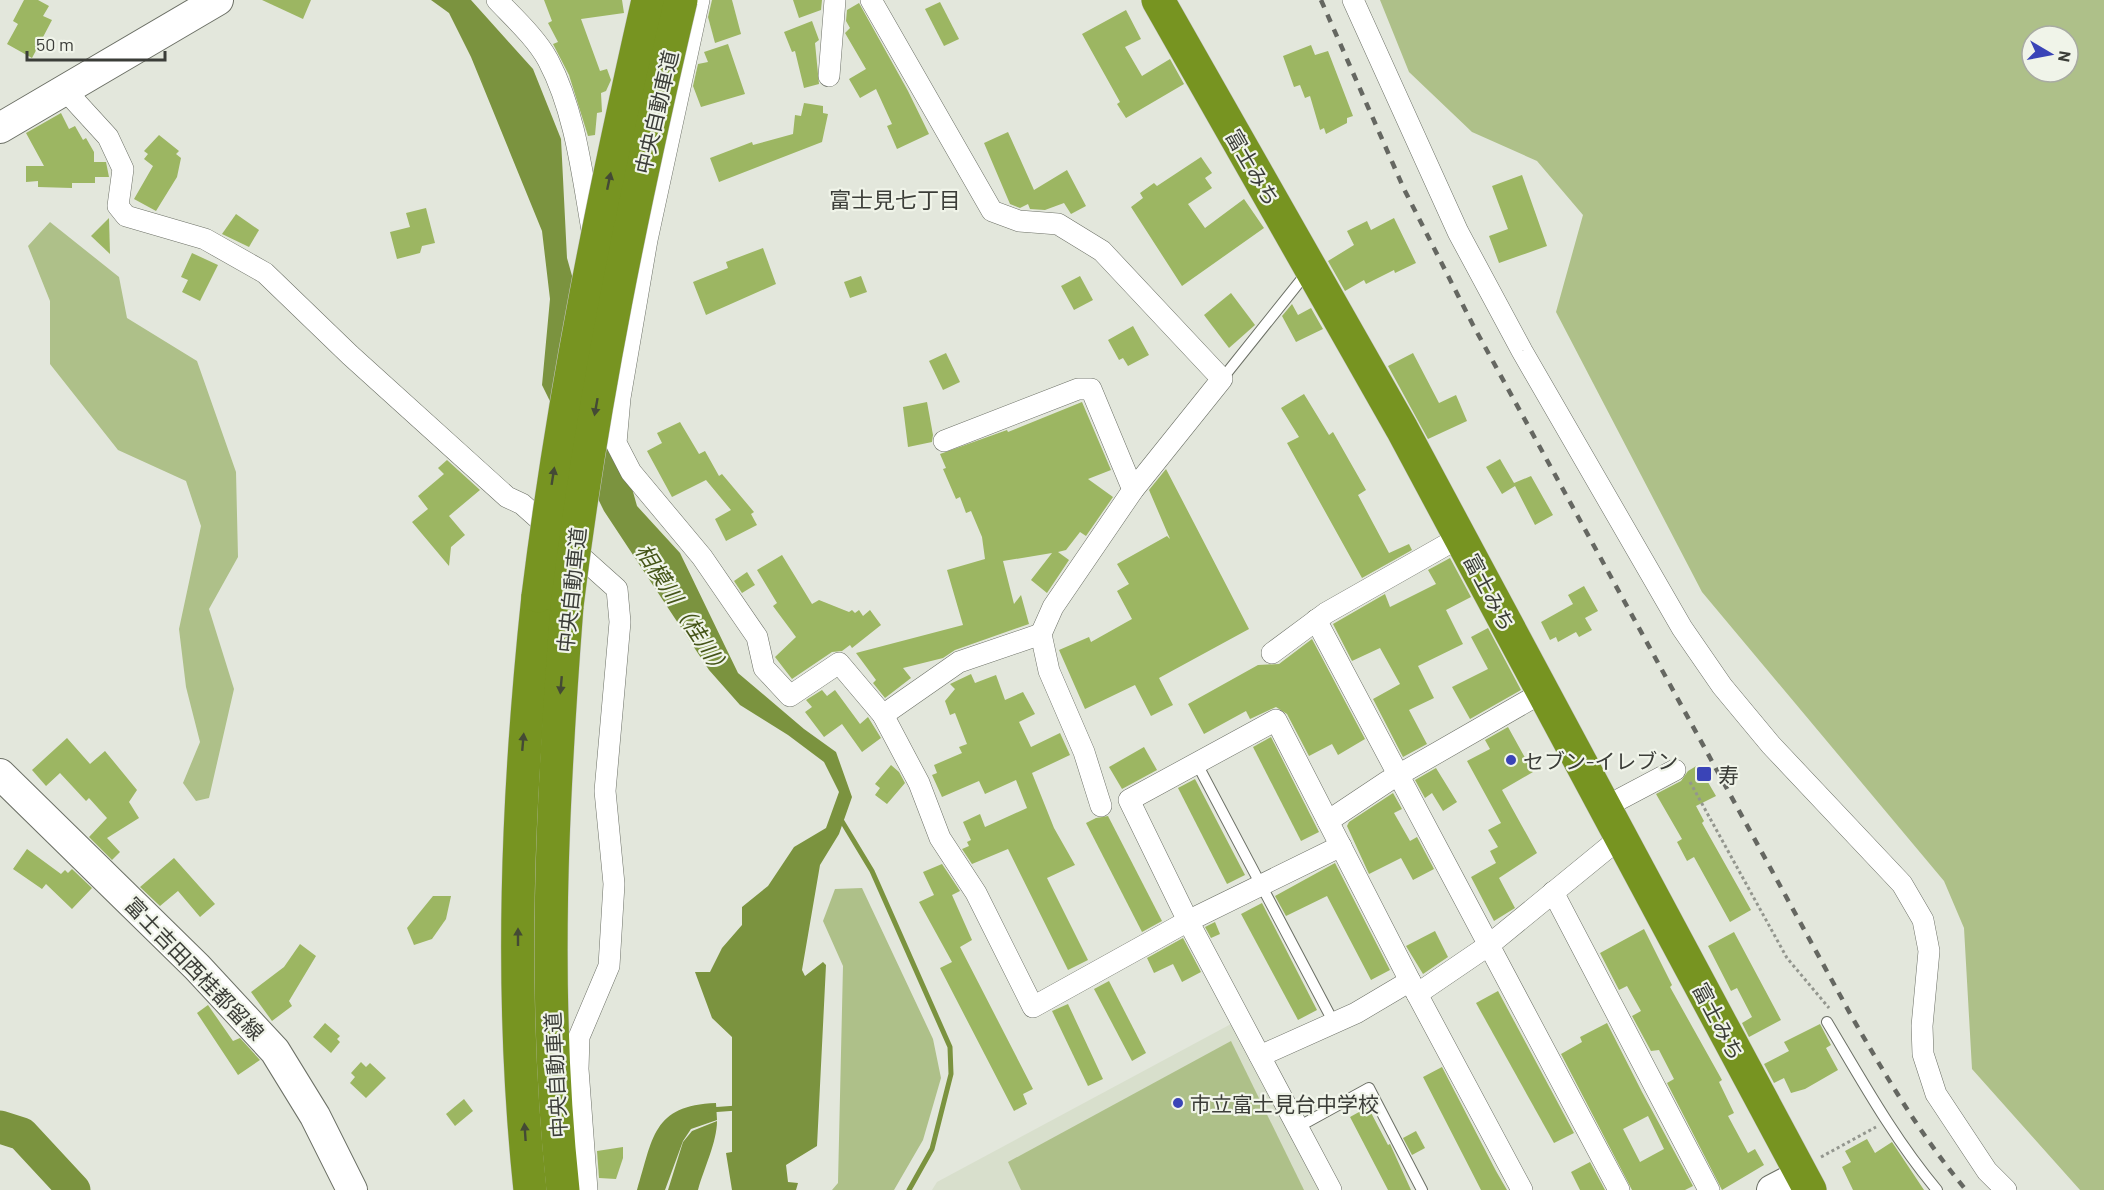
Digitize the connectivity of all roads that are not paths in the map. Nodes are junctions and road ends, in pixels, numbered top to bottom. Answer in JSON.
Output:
{"nodes":[{"id":1,"x":218,"y":0,"type":"edge"},
{"id":2,"x":497,"y":0,"type":"edge"},
{"id":3,"x":648,"y":0,"type":"edge"},
{"id":4,"x":681,"y":0,"type":"edge"},
{"id":5,"x":699,"y":0,"type":"edge"},
{"id":6,"x":835,"y":0,"type":"edge"},
{"id":7,"x":871,"y":0,"type":"edge"},
{"id":8,"x":1158,"y":0,"type":"edge"},
{"id":9,"x":1353,"y":0,"type":"edge"},
{"id":10,"x":829,"y":76,"type":"dead end"},
{"id":11,"x":65,"y":90,"type":"junction"},
{"id":12,"x":0,"y":128,"type":"edge"},
{"id":13,"x":1311,"y":268,"type":"junction"},
{"id":14,"x":1222,"y":380,"type":"junction"},
{"id":15,"x":620,"y":398,"type":"junction"},
{"id":16,"x":944,"y":441,"type":"dead end"},
{"id":17,"x":1133,"y":490,"type":"junction"},
{"id":18,"x":1460,"y":537,"type":"junction"},
{"id":19,"x":552,"y":601,"type":"junction"},
{"id":20,"x":1316,"y":620,"type":"junction"},
{"id":21,"x":1041,"y":634,"type":"junction"},
{"id":22,"x":1272,"y":653,"type":"dead end"},
{"id":23,"x":1543,"y":692,"type":"junction"},
{"id":24,"x":883,"y":715,"type":"junction"},
{"id":25,"x":1196,"y":762,"type":"junction"},
{"id":26,"x":1675,"y":770,"type":"road end"},
{"id":27,"x":0,"y":774,"type":"edge"},
{"id":28,"x":1400,"y":774,"type":"junction"},
{"id":29,"x":1101,"y":806,"type":"dead end"},
{"id":30,"x":1605,"y":807,"type":"junction"},
{"id":31,"x":1328,"y":821,"type":"junction"},
{"id":32,"x":1621,"y":837,"type":"junction"},
{"id":33,"x":1341,"y":846,"type":"junction"},
{"id":34,"x":1262,"y":886,"type":"junction"},
{"id":35,"x":1553,"y":892,"type":"junction"},
{"id":36,"x":1188,"y":921,"type":"junction"},
{"id":37,"x":1489,"y":945,"type":"junction"},
{"id":38,"x":1414,"y":988,"type":"junction"},
{"id":39,"x":1827,"y":1022,"type":"road end"},
{"id":40,"x":1334,"y":1023,"type":"junction"},
{"id":41,"x":1260,"y":1056,"type":"junction"},
{"id":42,"x":1298,"y":1127,"type":"junction"},
{"id":43,"x":1803,"y":1178,"type":"edge"},
{"id":44,"x":352,"y":1190,"type":"edge"},
{"id":45,"x":530,"y":1190,"type":"edge"},
{"id":46,"x":563,"y":1190,"type":"edge"},
{"id":47,"x":587,"y":1190,"type":"edge"},
{"id":48,"x":1331,"y":1190,"type":"edge"},
{"id":49,"x":1422,"y":1190,"type":"edge"},
{"id":50,"x":1522,"y":1190,"type":"edge"},
{"id":51,"x":1619,"y":1190,"type":"edge"},
{"id":52,"x":1709,"y":1190,"type":"edge"},
{"id":53,"x":1772,"y":1190,"type":"edge"},
{"id":54,"x":1937,"y":1190,"type":"edge"},
{"id":55,"x":2006,"y":1190,"type":"edge"}],
"edges":[{"from":1,"to":11,"type":"main road"},
{"from":2,"to":15,"type":"street"},
{"from":19,"to":3,"type":"highway","name":"中央自動車道","one_way":true,"bridge":true},
{"from":4,"to":19,"type":"highway","name":"中央自動車道","one_way":true,"bridge":true},
{"from":5,"to":15,"type":"street"},
{"from":6,"to":10,"type":"street"},
{"from":7,"to":14,"type":"street"},
{"from":8,"to":13,"type":"highway","name":"富士みち"},
{"from":9,"to":55,"type":"street"},
{"from":11,"to":12,"type":"main road"},
{"from":11,"to":47,"type":"street"},
{"from":13,"to":14,"type":"lane"},
{"from":13,"to":18,"type":"highway","name":"富士みち"},
{"from":14,"to":17,"type":"street"},
{"from":15,"to":24,"type":"street"},
{"from":16,"to":17,"type":"street"},
{"from":17,"to":21,"type":"street"},
{"from":18,"to":20,"type":"street"},
{"from":18,"to":23,"type":"highway","name":"富士みち"},
{"from":45,"to":19,"type":"highway","name":"中央自動車道","one_way":true},
{"from":19,"to":46,"type":"highway","name":"中央自動車道","one_way":true},
{"from":20,"to":22,"type":"street"},
{"from":20,"to":28,"type":"street"},
{"from":21,"to":24,"type":"street"},
{"from":21,"to":29,"type":"street"},
{"from":23,"to":28,"type":"street"},
{"from":23,"to":30,"type":"highway","name":"富士みち"},
{"from":24,"to":36,"type":"street"},
{"from":25,"to":31,"type":"street"},
{"from":25,"to":34,"type":"lane"},
{"from":25,"to":36,"type":"street"},
{"from":26,"to":30,"type":"street"},
{"from":27,"to":44,"type":"main road","name":"富士吉田西桂都留線"},
{"from":28,"to":31,"type":"street"},
{"from":28,"to":37,"type":"street"},
{"from":30,"to":32,"type":"highway","name":"富士みち"},
{"from":31,"to":33,"type":"street"},
{"from":32,"to":35,"type":"street"},
{"from":32,"to":43,"type":"highway","name":"富士みち"},
{"from":33,"to":34,"type":"street"},
{"from":33,"to":38,"type":"street"},
{"from":34,"to":36,"type":"street"},
{"from":34,"to":40,"type":"lane"},
{"from":35,"to":37,"type":"street"},
{"from":35,"to":52,"type":"street"},
{"from":36,"to":41,"type":"street"},
{"from":37,"to":38,"type":"street"},
{"from":37,"to":51,"type":"street"},
{"from":38,"to":40,"type":"street"},
{"from":38,"to":50,"type":"street"},
{"from":39,"to":54,"type":"lane"},
{"from":40,"to":41,"type":"street"},
{"from":41,"to":42,"type":"street"},
{"from":42,"to":48,"type":"street"},
{"from":42,"to":49,"type":"lane"},
{"from":43,"to":53,"type":"main road"}]}
